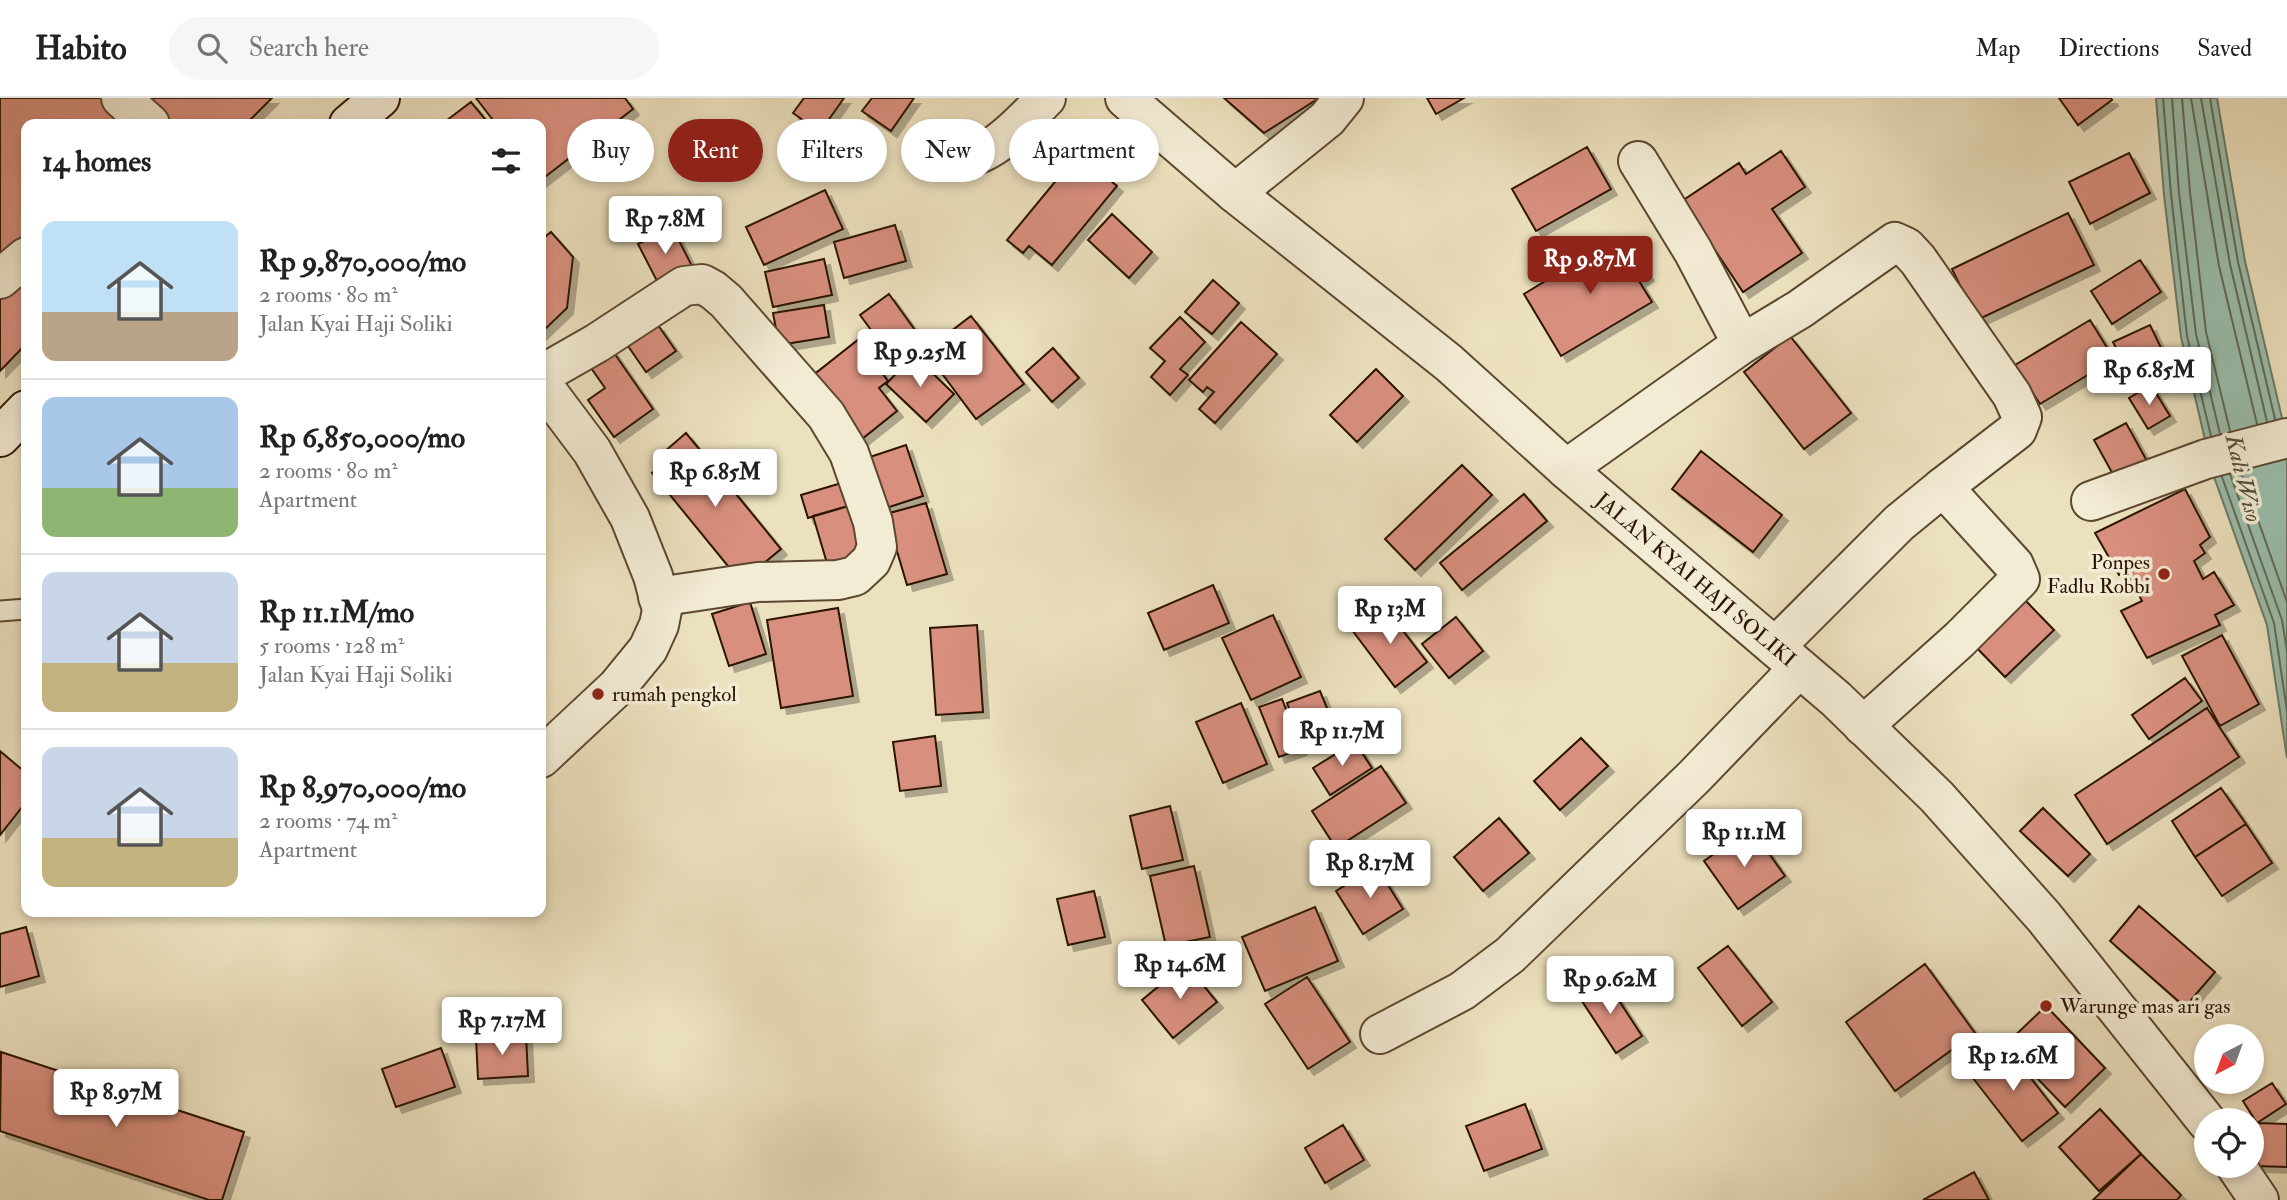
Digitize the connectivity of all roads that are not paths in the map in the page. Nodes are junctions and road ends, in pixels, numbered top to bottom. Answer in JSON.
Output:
{"nodes":[{"id":1,"x":121,"y":98,"type":"edge"},
{"id":2,"x":380,"y":98,"type":"edge"},
{"id":3,"x":1046,"y":98,"type":"edge"},
{"id":4,"x":1125,"y":98,"type":"edge"},
{"id":5,"x":1344,"y":98,"type":"edge"},
{"id":6,"x":144,"y":119,"type":"edge"},
{"id":7,"x":355,"y":119,"type":"edge"},
{"id":8,"x":995,"y":145,"type":"edge"},
{"id":9,"x":1638,"y":161,"type":"dead end"},
{"id":10,"x":1235,"y":193,"type":"junction"},
{"id":11,"x":21,"y":261,"type":"edge"},
{"id":12,"x":0,"y":279,"type":"edge"},
{"id":13,"x":1742,"y":344,"type":"junction"},
{"id":14,"x":546,"y":372,"type":"edge"},
{"id":15,"x":546,"y":390,"type":"edge"},
{"id":16,"x":21,"y":415,"type":"edge"},
{"id":17,"x":0,"y":437,"type":"edge"},
{"id":18,"x":2287,"y":438,"type":"edge"},
{"id":19,"x":1566,"y":469,"type":"junction"},
{"id":20,"x":1943,"y":487,"type":"junction"},
{"id":21,"x":2091,"y":501,"type":"dead end"},
{"id":22,"x":658,"y":597,"type":"junction"},
{"id":23,"x":21,"y":609,"type":"edge"},
{"id":24,"x":0,"y":611,"type":"edge"},
{"id":25,"x":1787,"y":658,"type":"junction"},
{"id":26,"x":1863,"y":726,"type":"junction"},
{"id":27,"x":546,"y":753,"type":"edge"},
{"id":28,"x":1380,"y":1034,"type":"dead end"},
{"id":29,"x":2196,"y":1108,"type":"edge"},
{"id":30,"x":2244,"y":1178,"type":"edge"},
{"id":31,"x":2259,"y":1200,"type":"edge"}],
"edges":[{"from":1,"to":6,"type":"street"},
{"from":2,"to":7,"type":"street"},
{"from":3,"to":8,"type":"street"},
{"from":4,"to":10,"type":"street","name":"JALAN KYAI HAJI SOLIKI"},
{"from":5,"to":10,"type":"street"},
{"from":9,"to":13,"type":"street"},
{"from":10,"to":19,"type":"street","name":"JALAN KYAI HAJI SOLIKI"},
{"from":11,"to":12,"type":"street"},
{"from":13,"to":19,"type":"street"},
{"from":13,"to":20,"type":"street"},
{"from":14,"to":22,"type":"street"},
{"from":15,"to":22,"type":"street"},
{"from":16,"to":17,"type":"street"},
{"from":18,"to":21,"type":"street"},
{"from":19,"to":25,"type":"street","name":"JALAN KYAI HAJI SOLIKI"},
{"from":20,"to":25,"type":"street"},
{"from":20,"to":26,"type":"street"},
{"from":22,"to":27,"type":"street"},
{"from":23,"to":24,"type":"lane"},
{"from":25,"to":26,"type":"street","name":"JALAN KYAI HAJI SOLIKI"},
{"from":25,"to":28,"type":"street"},
{"from":26,"to":29,"type":"street","name":"JALAN KYAI HAJI SOLIKI"},
{"from":30,"to":31,"type":"street"}]}
